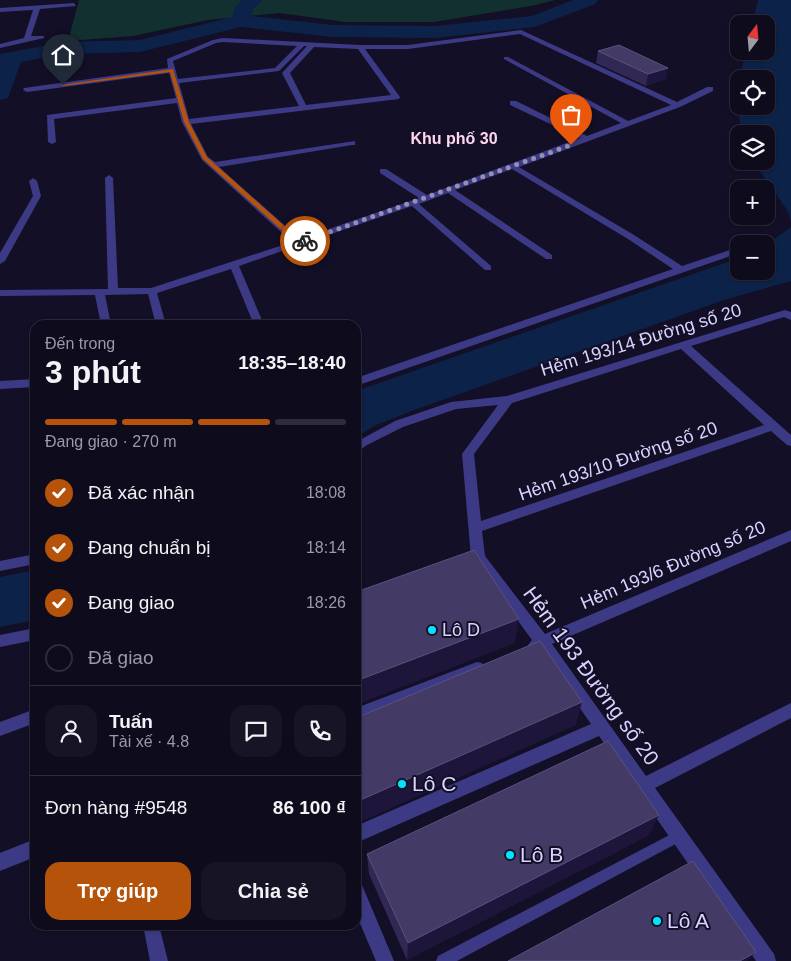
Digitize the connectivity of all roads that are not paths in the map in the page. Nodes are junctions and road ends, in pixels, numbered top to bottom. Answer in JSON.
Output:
{"nodes":[{"id":1,"x":74,"y":5,"type":"dead end"},
{"id":2,"x":37,"y":8,"type":"junction"},
{"id":3,"x":0,"y":10,"type":"edge"},
{"id":4,"x":42,"y":37,"type":"dead end"},
{"id":5,"x":27,"y":38,"type":"junction"},
{"id":6,"x":302,"y":44,"type":"junction"},
{"id":7,"x":313,"y":44,"type":"junction"},
{"id":8,"x":0,"y":46,"type":"edge"},
{"id":9,"x":360,"y":47,"type":"junction"},
{"id":10,"x":506,"y":58,"type":"dead end"},
{"id":11,"x":172,"y":70,"type":"junction"},
{"id":12,"x":277,"y":70,"type":"junction"},
{"id":13,"x":286,"y":73,"type":"junction"},
{"id":14,"x":175,"y":81,"type":"junction"},
{"id":15,"x":710,"y":89,"type":"dead end"},
{"id":16,"x":27,"y":90,"type":"dead end"},
{"id":17,"x":180,"y":100,"type":"junction"},
{"id":18,"x":513,"y":103,"type":"dead end"},
{"id":19,"x":677,"y":105,"type":"junction"},
{"id":20,"x":304,"y":108,"type":"junction"},
{"id":21,"x":186,"y":122,"type":"junction"},
{"id":22,"x":627,"y":123,"type":"junction"},
{"id":23,"x":587,"y":139,"type":"junction"},
{"id":24,"x":52,"y":142,"type":"dead end"},
{"id":25,"x":352,"y":143,"type":"dead end"},
{"id":26,"x":214,"y":165,"type":"junction"},
{"id":27,"x":512,"y":166,"type":"junction"},
{"id":28,"x":383,"y":171,"type":"dead end"},
{"id":29,"x":110,"y":178,"type":"dead end"},
{"id":30,"x":33,"y":181,"type":"dead end"},
{"id":31,"x":448,"y":189,"type":"junction"},
{"id":32,"x":426,"y":198,"type":"junction"},
{"id":33,"x":414,"y":203,"type":"junction"},
{"id":34,"x":299,"y":243,"type":"junction"},
{"id":35,"x":730,"y":253,"type":"edge"},
{"id":36,"x":549,"y":257,"type":"dead end"},
{"id":37,"x":0,"y":261,"type":"edge"},
{"id":38,"x":234,"y":265,"type":"junction"},
{"id":39,"x":488,"y":268,"type":"dead end"},
{"id":40,"x":681,"y":270,"type":"junction"},
{"id":41,"x":152,"y":291,"type":"junction"},
{"id":42,"x":100,"y":292,"type":"junction"},
{"id":43,"x":112,"y":292,"type":"junction"},
{"id":44,"x":0,"y":293,"type":"edge"},
{"id":45,"x":788,"y":315,"type":"edge"},
{"id":46,"x":105,"y":320,"type":"edge"},
{"id":47,"x":160,"y":320,"type":"edge"},
{"id":48,"x":257,"y":320,"type":"edge"},
{"id":49,"x":684,"y":346,"type":"junction"},
{"id":50,"x":361,"y":380,"type":"edge"},
{"id":51,"x":30,"y":383,"type":"edge"},
{"id":52,"x":0,"y":385,"type":"edge"},
{"id":53,"x":508,"y":400,"type":"junction"},
{"id":54,"x":773,"y":426,"type":"junction"},
{"id":55,"x":791,"y":442,"type":"edge"},
{"id":56,"x":361,"y":444,"type":"edge"},
{"id":57,"x":474,"y":529,"type":"junction"},
{"id":58,"x":791,"y":535,"type":"edge"},
{"id":59,"x":30,"y":560,"type":"edge"},
{"id":60,"x":0,"y":566,"type":"edge"},
{"id":61,"x":30,"y":635,"type":"edge"},
{"id":62,"x":0,"y":641,"type":"edge"},
{"id":63,"x":542,"y":642,"type":"junction"},
{"id":64,"x":523,"y":649,"type":"edge"},
{"id":65,"x":495,"y":660,"type":"edge"},
{"id":66,"x":791,"y":710,"type":"edge"},
{"id":67,"x":361,"y":713,"type":"edge"},
{"id":68,"x":30,"y":718,"type":"edge"},
{"id":69,"x":601,"y":726,"type":"junction"},
{"id":70,"x":0,"y":729,"type":"edge"},
{"id":71,"x":643,"y":786,"type":"junction"},
{"id":72,"x":361,"y":833,"type":"edge"},
{"id":73,"x":679,"y":836,"type":"junction"},
{"id":74,"x":30,"y":850,"type":"edge"},
{"id":75,"x":0,"y":862,"type":"edge"},
{"id":76,"x":361,"y":903,"type":"edge"},
{"id":77,"x":152,"y":930,"type":"edge"},
{"id":78,"x":159,"y":961,"type":"edge"},
{"id":79,"x":385,"y":961,"type":"edge"},
{"id":80,"x":443,"y":961,"type":"edge"},
{"id":81,"x":767,"y":961,"type":"edge"}],
"edges":[{"from":1,"to":2,"type":"street"},
{"from":2,"to":3,"type":"street"},
{"from":2,"to":5,"type":"street"},
{"from":4,"to":5,"type":"street"},
{"from":5,"to":8,"type":"street"},
{"from":6,"to":7,"type":"street"},
{"from":6,"to":11,"type":"street"},
{"from":6,"to":12,"type":"street"},
{"from":7,"to":9,"type":"street"},
{"from":7,"to":13,"type":"street"},
{"from":9,"to":19,"type":"street"},
{"from":9,"to":20,"type":"street"},
{"from":10,"to":22,"type":"street"},
{"from":11,"to":14,"type":"street"},
{"from":11,"to":16,"type":"street"},
{"from":12,"to":13,"type":"street"},
{"from":12,"to":14,"type":"street"},
{"from":13,"to":20,"type":"street"},
{"from":14,"to":17,"type":"street"},
{"from":15,"to":19,"type":"street"},
{"from":17,"to":21,"type":"street"},
{"from":17,"to":24,"type":"street"},
{"from":18,"to":23,"type":"street"},
{"from":19,"to":22,"type":"street"},
{"from":20,"to":21,"type":"street"},
{"from":21,"to":26,"type":"street"},
{"from":22,"to":23,"type":"street"},
{"from":23,"to":27,"type":"street"},
{"from":25,"to":26,"type":"street"},
{"from":26,"to":34,"type":"street"},
{"from":27,"to":31,"type":"street"},
{"from":27,"to":40,"type":"street"},
{"from":28,"to":32,"type":"street"},
{"from":29,"to":43,"type":"street"},
{"from":30,"to":37,"type":"street"},
{"from":31,"to":32,"type":"street"},
{"from":31,"to":36,"type":"street"},
{"from":32,"to":33,"type":"street"},
{"from":33,"to":34,"type":"street"},
{"from":33,"to":39,"type":"street"},
{"from":34,"to":38,"type":"street"},
{"from":35,"to":40,"type":"street"},
{"from":38,"to":41,"type":"street"},
{"from":38,"to":48,"type":"street"},
{"from":40,"to":50,"type":"street"},
{"from":41,"to":43,"type":"street"},
{"from":41,"to":47,"type":"street"},
{"from":42,"to":43,"type":"street"},
{"from":42,"to":44,"type":"street"},
{"from":42,"to":46,"type":"street"},
{"from":45,"to":49,"type":"street","name":"Hẻm 193/14 Đường số 20"},
{"from":49,"to":53,"type":"street","name":"Hẻm 193/14 Đường số 20"},
{"from":49,"to":54,"type":"street"},
{"from":51,"to":52,"type":"street"},
{"from":53,"to":56,"type":"street","name":"Hẻm 193/14 Đường số 20"},
{"from":53,"to":57,"type":"street","name":"Hẻm 193 Đường số 20"},
{"from":54,"to":55,"type":"street"},
{"from":54,"to":57,"type":"street","name":"Hẻm 193/10 Đường số 20"},
{"from":57,"to":63,"type":"street","name":"Hẻm 193 Đường số 20"},
{"from":58,"to":63,"type":"street","name":"Hẻm 193/6 Đường số 20"},
{"from":59,"to":60,"type":"street"},
{"from":61,"to":62,"type":"street"},
{"from":63,"to":64,"type":"street","name":"Hẻm 193/6 Đường số 20"},
{"from":63,"to":69,"type":"street","name":"Hẻm 193 Đường số 20"},
{"from":65,"to":67,"type":"street"},
{"from":66,"to":71,"type":"street"},
{"from":68,"to":70,"type":"street"},
{"from":69,"to":71,"type":"street","name":"Hẻm 193 Đường số 20"},
{"from":69,"to":72,"type":"street"},
{"from":71,"to":73,"type":"street","name":"Hẻm 193 Đường số 20"},
{"from":73,"to":80,"type":"lane"},
{"from":73,"to":81,"type":"street","name":"Hẻm 193 Đường số 20"},
{"from":74,"to":75,"type":"street"},
{"from":76,"to":79,"type":"street"},
{"from":77,"to":78,"type":"street"}]}
